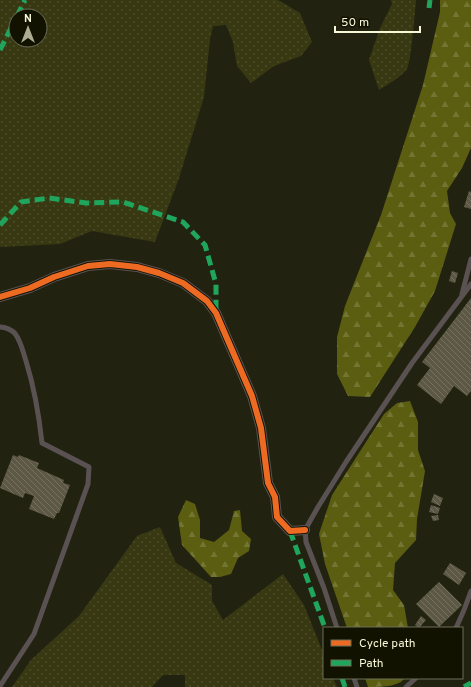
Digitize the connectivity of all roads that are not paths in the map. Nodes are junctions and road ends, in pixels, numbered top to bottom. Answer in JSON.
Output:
{"nodes":[{"id":1,"x":471,"y":259,"type":"edge"},
{"id":2,"x":471,"y":284,"type":"edge"},
{"id":3,"x":462,"y":295,"type":"junction"},
{"id":4,"x":0,"y":297,"type":"edge"},
{"id":5,"x":0,"y":327,"type":"edge"},
{"id":6,"x":305,"y":530,"type":"junction"},
{"id":7,"x":471,"y":591,"type":"edge"},
{"id":8,"x":337,"y":627,"type":"edge"},
{"id":9,"x":456,"y":627,"type":"edge"},
{"id":10,"x":415,"y":679,"type":"edge"},
{"id":11,"x":0,"y":686,"type":"edge"},
{"id":12,"x":406,"y":687,"type":"edge"}],
"edges":[{"from":1,"to":3,"type":"lane"},
{"from":2,"to":3,"type":"lane"},
{"from":3,"to":6,"type":"lane"},
{"from":4,"to":6,"type":"street"},
{"from":5,"to":11,"type":"lane"},
{"from":6,"to":8,"type":"lane"},
{"from":7,"to":9,"type":"lane"},
{"from":10,"to":12,"type":"lane"}]}
